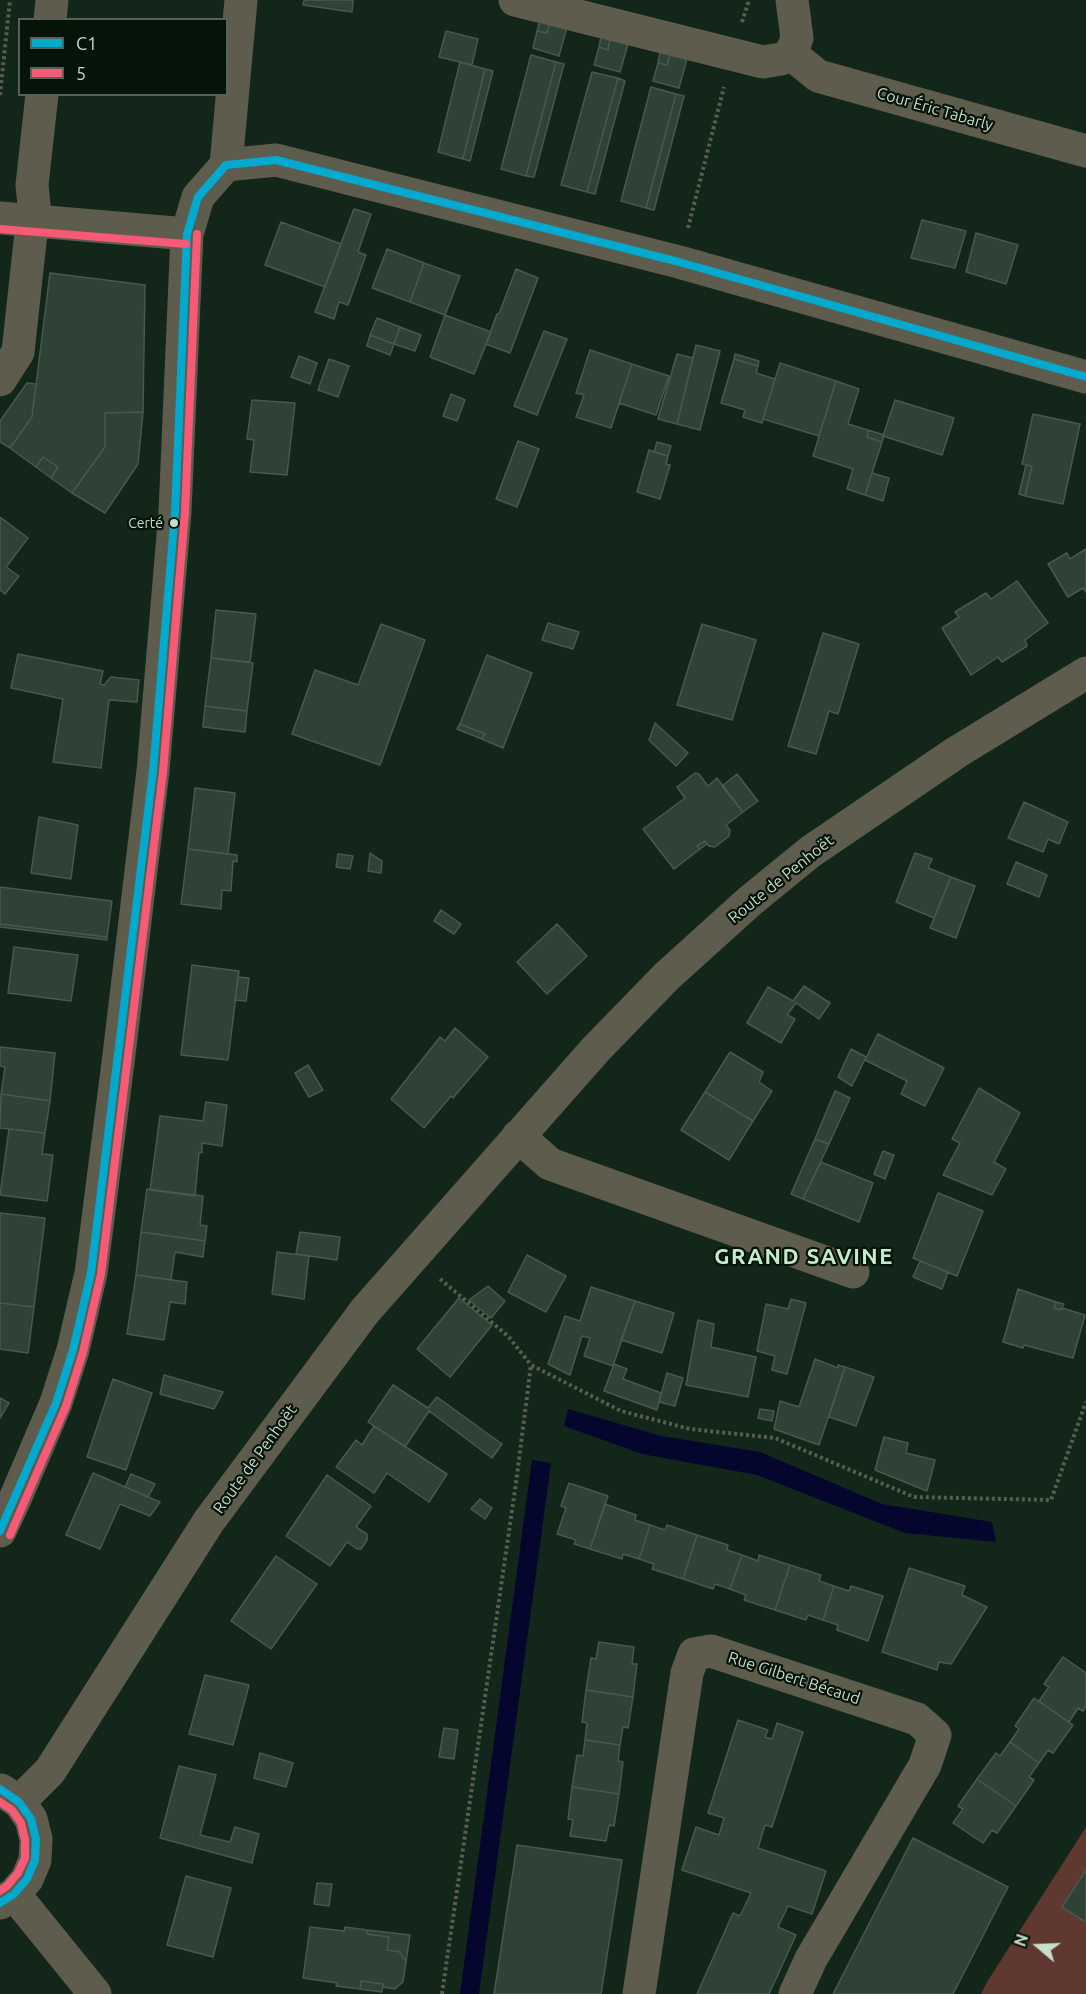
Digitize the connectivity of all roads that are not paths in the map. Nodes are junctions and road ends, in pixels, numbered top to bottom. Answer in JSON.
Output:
{"nodes":[{"id":1,"x":52,"y":0,"type":"edge"},
{"id":2,"x":241,"y":0,"type":"edge"},
{"id":3,"x":515,"y":0,"type":"edge"},
{"id":4,"x":792,"y":0,"type":"edge"},
{"id":5,"x":50,"y":18,"type":"edge"},
{"id":6,"x":791,"y":54,"type":"junction"},
{"id":7,"x":42,"y":96,"type":"edge"},
{"id":8,"x":1086,"y":151,"type":"edge"},
{"id":9,"x":226,"y":165,"type":"junction"},
{"id":10,"x":0,"y":218,"type":"edge"},
{"id":11,"x":32,"y":221,"type":"junction"},
{"id":12,"x":186,"y":234,"type":"junction"},
{"id":13,"x":1086,"y":377,"type":"edge"},
{"id":14,"x":0,"y":380,"type":"edge"},
{"id":15,"x":1086,"y":672,"type":"edge"},
{"id":16,"x":518,"y":1136,"type":"junction"},
{"id":17,"x":853,"y":1272,"type":"dead end"},
{"id":18,"x":0,"y":1531,"type":"edge"},
{"id":19,"x":9,"y":1796,"type":"edge"},
{"id":20,"x":7,"y":1899,"type":"edge"},
{"id":21,"x":95,"y":1994,"type":"edge"},
{"id":22,"x":639,"y":1994,"type":"edge"},
{"id":23,"x":795,"y":1994,"type":"edge"}],
"edges":[{"from":1,"to":5,"type":"street"},
{"from":2,"to":9,"type":"street"},
{"from":3,"to":6,"type":"street"},
{"from":4,"to":6,"type":"street"},
{"from":6,"to":8,"type":"street","name":"Cour Éric Tabarly"},
{"from":7,"to":11,"type":"street"},
{"from":9,"to":12,"type":"street"},
{"from":9,"to":13,"type":"street"},
{"from":10,"to":11,"type":"street"},
{"from":11,"to":12,"type":"street"},
{"from":11,"to":14,"type":"street"},
{"from":12,"to":18,"type":"street"},
{"from":15,"to":16,"type":"street","name":"Route de Penhoët"},
{"from":16,"to":17,"type":"street"},
{"from":16,"to":19,"type":"street","name":"Route de Penhoët"},
{"from":19,"to":20,"type":"street"},
{"from":20,"to":21,"type":"street"},
{"from":22,"to":23,"type":"street","name":"Rue Gilbert Bécaud"}]}
